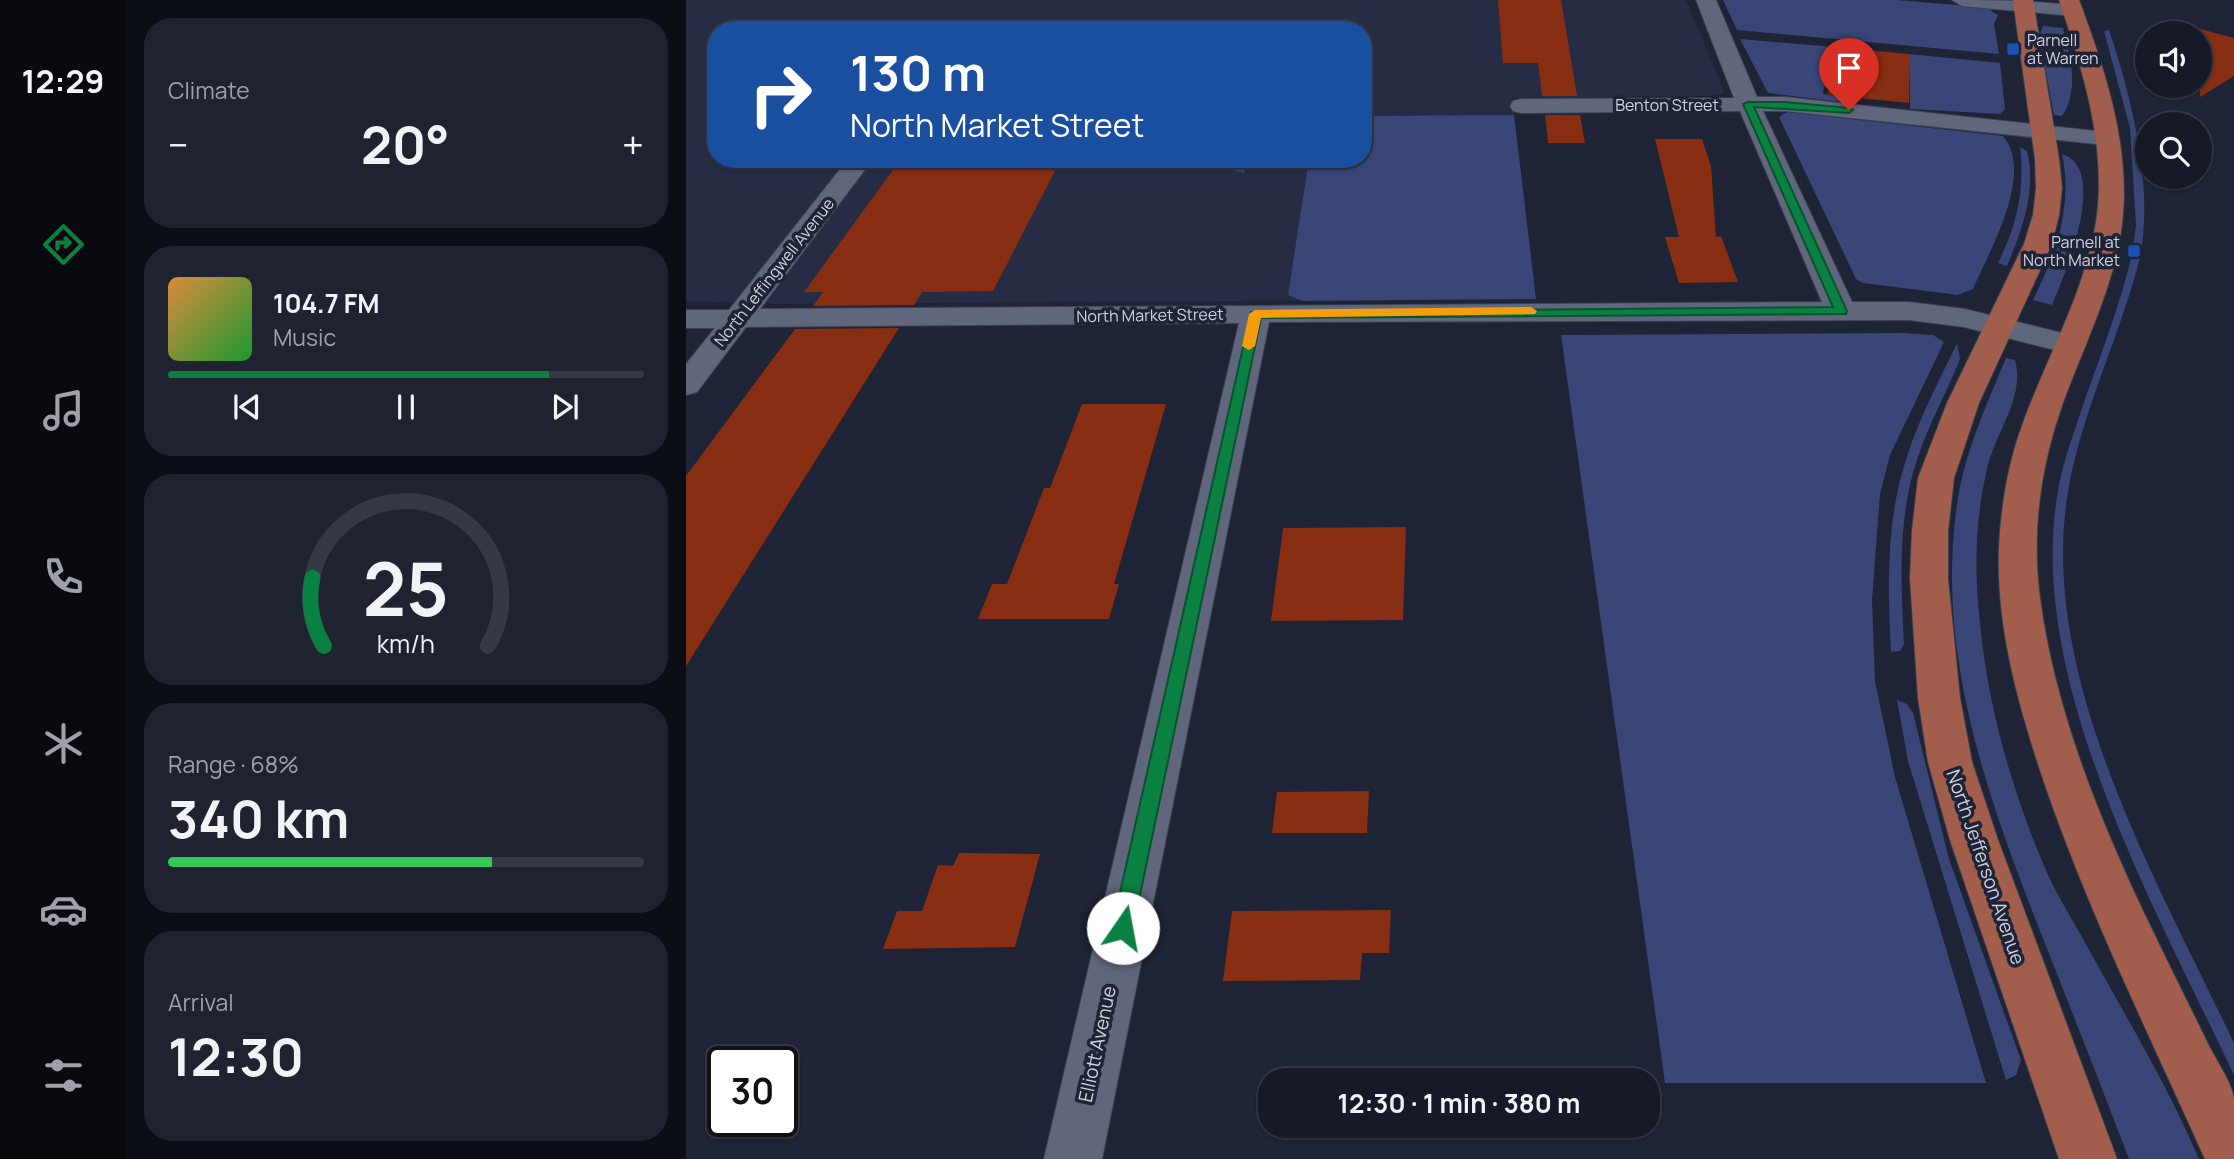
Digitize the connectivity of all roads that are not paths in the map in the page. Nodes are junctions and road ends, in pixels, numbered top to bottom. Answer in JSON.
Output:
{"nodes":[{"id":1,"x":1706,"y":0,"type":"edge"},
{"id":2,"x":1962,"y":0,"type":"edge"},
{"id":3,"x":2023,"y":3,"type":"edge"},
{"id":4,"x":2071,"y":5,"type":"edge"},
{"id":5,"x":1748,"y":104,"type":"junction"},
{"id":6,"x":1521,"y":106,"type":"dead end"},
{"id":7,"x":2043,"y":131,"type":"junction"},
{"id":8,"x":2106,"y":138,"type":"junction"},
{"id":9,"x":854,"y":168,"type":"edge"},
{"id":10,"x":1841,"y":311,"type":"junction"},
{"id":11,"x":1255,"y":314,"type":"junction"},
{"id":12,"x":686,"y":319,"type":"edge"},
{"id":13,"x":737,"y":319,"type":"junction"},
{"id":14,"x":1998,"y":325,"type":"junction"},
{"id":15,"x":2071,"y":345,"type":"junction"},
{"id":16,"x":686,"y":385,"type":"edge"},
{"id":17,"x":1073,"y":1159,"type":"edge"},
{"id":18,"x":2088,"y":1159,"type":"edge"},
{"id":19,"x":2234,"y":1159,"type":"edge"}],
"edges":[{"from":1,"to":5,"type":"street"},
{"from":2,"to":3,"type":"street"},
{"from":3,"to":4,"type":"street"},
{"from":3,"to":7,"type":"main road","name":"North Jefferson Avenue"},
{"from":4,"to":8,"type":"main road"},
{"from":5,"to":6,"type":"street","name":"Benton Street"},
{"from":5,"to":7,"type":"street","name":"Benton Street"},
{"from":5,"to":10,"type":"street"},
{"from":7,"to":8,"type":"street","name":"Benton Street"},
{"from":7,"to":14,"type":"main road","name":"North Jefferson Avenue"},
{"from":8,"to":15,"type":"main road"},
{"from":9,"to":13,"type":"street","name":"North Leffingwell Avenue"},
{"from":10,"to":11,"type":"street","name":"North Market Street"},
{"from":10,"to":14,"type":"street","name":"North Market Street"},
{"from":11,"to":13,"type":"street","name":"North Market Street"},
{"from":11,"to":17,"type":"street","name":"Elliott Avenue"},
{"from":12,"to":13,"type":"street","name":"North Market Street"},
{"from":13,"to":16,"type":"street","name":"North Leffingwell Avenue"},
{"from":14,"to":15,"type":"street","name":"North Market Street"},
{"from":14,"to":18,"type":"main road","name":"North Jefferson Avenue"},
{"from":15,"to":19,"type":"main road"}]}
